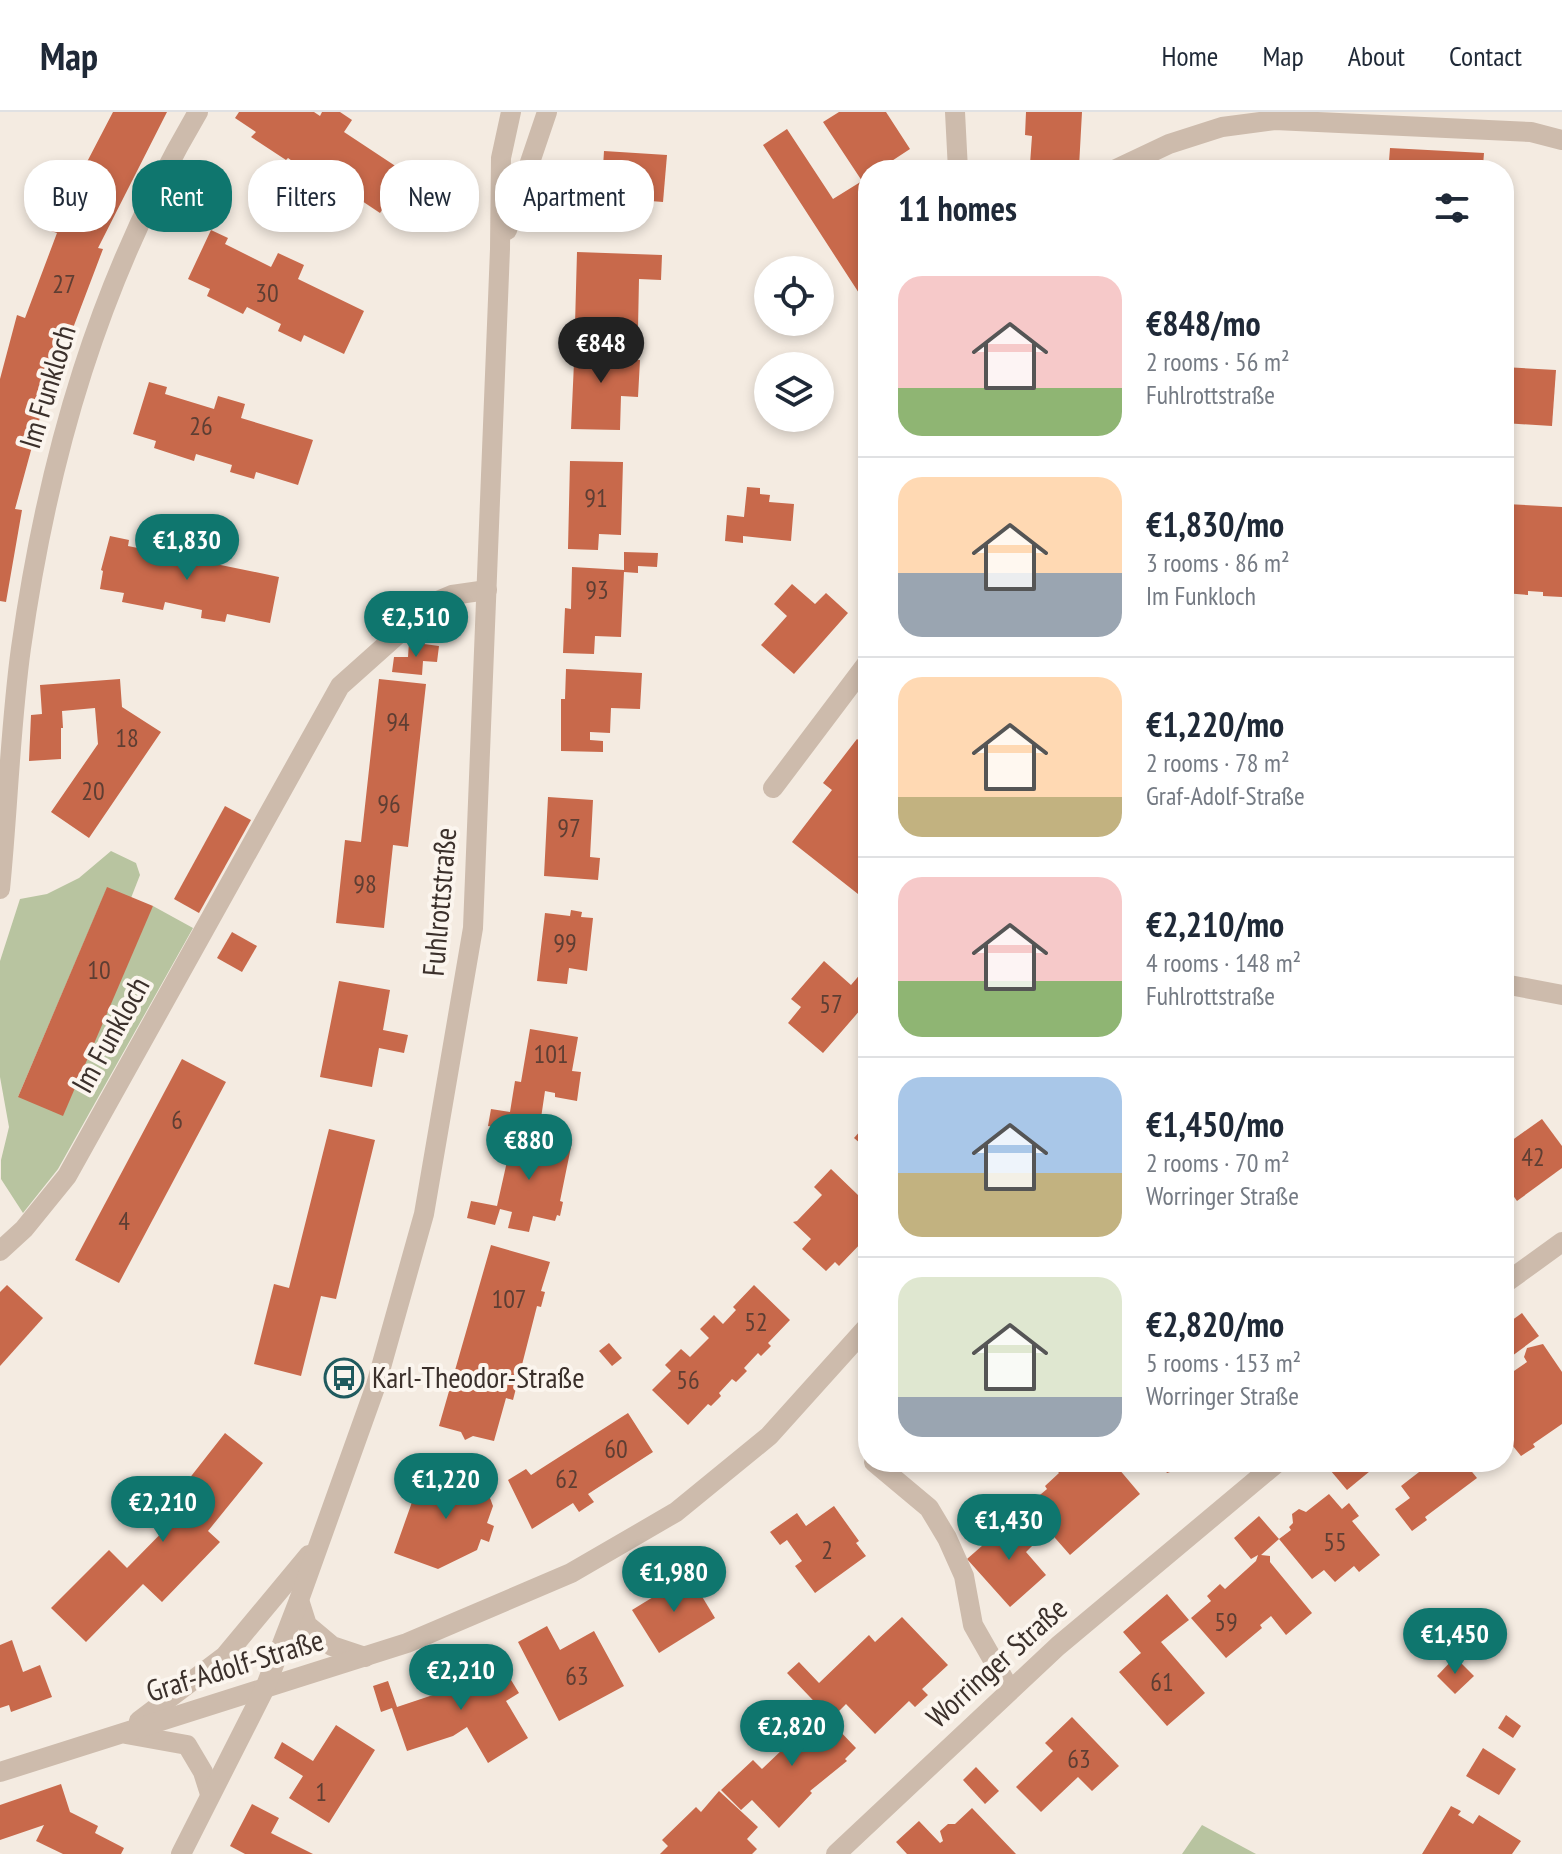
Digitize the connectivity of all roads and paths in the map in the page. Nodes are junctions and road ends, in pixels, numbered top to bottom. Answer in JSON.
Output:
{"nodes":[{"id":1,"x":198,"y":112,"type":"edge"},
{"id":2,"x":511,"y":112,"type":"edge"},
{"id":3,"x":547,"y":112,"type":"edge"},
{"id":4,"x":955,"y":112,"type":"edge"},
{"id":5,"x":1562,"y":140,"type":"edge"},
{"id":6,"x":957,"y":160,"type":"edge"},
{"id":7,"x":1135,"y":160,"type":"edge"},
{"id":8,"x":500,"y":249,"type":"junction"},
{"id":9,"x":487,"y":590,"type":"junction"},
{"id":10,"x":858,"y":675,"type":"edge"},
{"id":11,"x":773,"y":788,"type":"dead end"},
{"id":12,"x":0,"y":889,"type":"edge"},
{"id":13,"x":1514,"y":986,"type":"edge"},
{"id":14,"x":1562,"y":995,"type":"edge"},
{"id":15,"x":1562,"y":1242,"type":"edge"},
{"id":16,"x":0,"y":1251,"type":"edge"},
{"id":17,"x":1514,"y":1277,"type":"edge"},
{"id":18,"x":858,"y":1337,"type":"edge"},
{"id":19,"x":886,"y":1472,"type":"edge"},
{"id":20,"x":1266,"y":1472,"type":"edge"},
{"id":21,"x":320,"y":1541,"type":"junction"},
{"id":22,"x":299,"y":1600,"type":"junction"},
{"id":23,"x":365,"y":1657,"type":"junction"},
{"id":24,"x":265,"y":1688,"type":"junction"},
{"id":25,"x":1010,"y":1690,"type":"junction"},
{"id":26,"x":122,"y":1733,"type":"junction"},
{"id":27,"x":0,"y":1772,"type":"edge"},
{"id":28,"x":210,"y":1794,"type":"junction"},
{"id":29,"x":181,"y":1854,"type":"edge"},
{"id":30,"x":836,"y":1854,"type":"edge"}],
"edges":[{"from":1,"to":12,"type":"street","name":"Im Funkloch"},
{"from":2,"to":8,"type":"street","name":"Fuhlrottstraße"},
{"from":3,"to":8,"type":"street","name":"Fuhlrottstraße"},
{"from":4,"to":6,"type":"street"},
{"from":5,"to":7,"type":"street"},
{"from":8,"to":9,"type":"street","name":"Fuhlrottstraße"},
{"from":9,"to":16,"type":"street","name":"Im Funkloch"},
{"from":9,"to":21,"type":"street","name":"Fuhlrottstraße"},
{"from":10,"to":11,"type":"street"},
{"from":13,"to":14,"type":"street"},
{"from":15,"to":17,"type":"street"},
{"from":18,"to":23,"type":"street","name":"Graf-Adolf-Straße"},
{"from":19,"to":25,"type":"street"},
{"from":20,"to":25,"type":"street","name":"Worringer Straße"},
{"from":21,"to":22,"type":"street","name":"Fuhlrottstraße"},
{"from":21,"to":26,"type":"street","name":"Fuhlrottstraße"},
{"from":22,"to":23,"type":"street","name":"Graf-Adolf-Straße"},
{"from":22,"to":24,"type":"street","name":"Fuhlrottstraße"},
{"from":23,"to":24,"type":"street","name":"Graf-Adolf-Straße"},
{"from":24,"to":26,"type":"street","name":"Graf-Adolf-Straße"},
{"from":24,"to":28,"type":"street"},
{"from":25,"to":30,"type":"street","name":"Worringer Straße"},
{"from":26,"to":27,"type":"street","name":"Graf-Adolf-Straße"},
{"from":26,"to":28,"type":"street","name":"Graf-Adolf-Straße"},
{"from":28,"to":29,"type":"street"}]}
